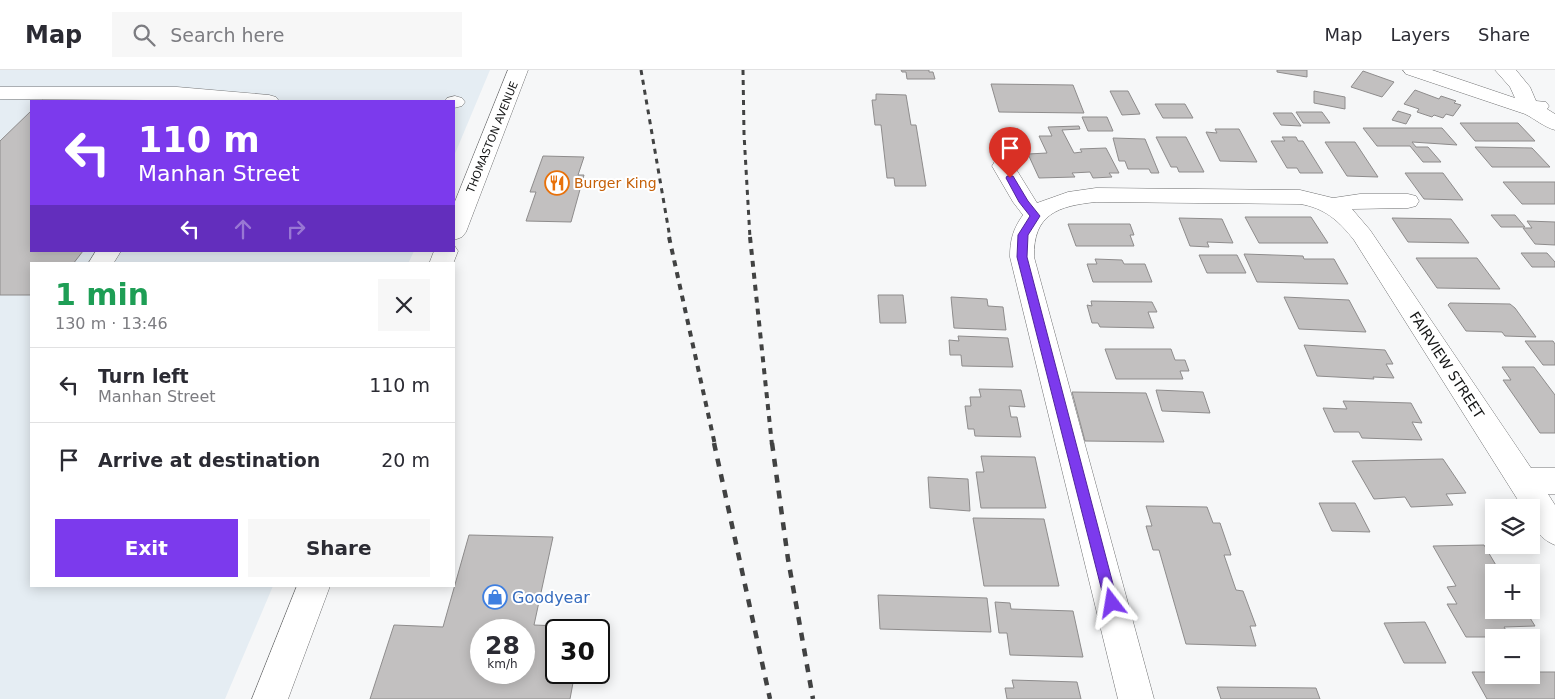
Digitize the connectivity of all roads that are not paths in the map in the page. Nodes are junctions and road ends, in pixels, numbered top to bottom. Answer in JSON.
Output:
{"nodes":[{"id":1,"x":518,"y":70,"type":"edge"},
{"id":2,"x":1413,"y":70,"type":"edge"},
{"id":3,"x":1505,"y":70,"type":"edge"},
{"id":4,"x":0,"y":93,"type":"edge"},
{"id":5,"x":257,"y":100,"type":"edge"},
{"id":6,"x":1555,"y":104,"type":"edge"},
{"id":7,"x":1527,"y":108,"type":"junction"},
{"id":8,"x":1555,"y":124,"type":"edge"},
{"id":9,"x":1003,"y":166,"type":"dead end"},
{"id":10,"x":1408,"y":201,"type":"dead end"},
{"id":11,"x":1333,"y":205,"type":"junction"},
{"id":12,"x":1035,"y":216,"type":"junction"},
{"id":13,"x":455,"y":229,"type":"edge"},
{"id":14,"x":109,"y":252,"type":"edge"},
{"id":15,"x":102,"y":262,"type":"edge"},
{"id":16,"x":1522,"y":481,"type":"junction"},
{"id":17,"x":1555,"y":481,"type":"edge"},
{"id":18,"x":1555,"y":531,"type":"edge"},
{"id":19,"x":314,"y":587,"type":"edge"},
{"id":20,"x":270,"y":699,"type":"edge"},
{"id":21,"x":1136,"y":699,"type":"edge"}],
"edges":[{"from":1,"to":13,"type":"street","name":"THOMASTON AVENUE"},
{"from":2,"to":7,"type":"street"},
{"from":3,"to":7,"type":"street"},
{"from":4,"to":5,"type":"street"},
{"from":6,"to":7,"type":"street"},
{"from":7,"to":8,"type":"street"},
{"from":9,"to":12,"type":"street"},
{"from":10,"to":11,"type":"street","name":"FAIRVIEW STREET"},
{"from":11,"to":12,"type":"street","name":"FAIRVIEW STREET"},
{"from":11,"to":16,"type":"street","name":"FAIRVIEW STREET"},
{"from":12,"to":21,"type":"street"},
{"from":14,"to":15,"type":"street"},
{"from":16,"to":17,"type":"street"},
{"from":16,"to":18,"type":"street","name":"FAIRVIEW STREET"},
{"from":19,"to":20,"type":"street"}]}
